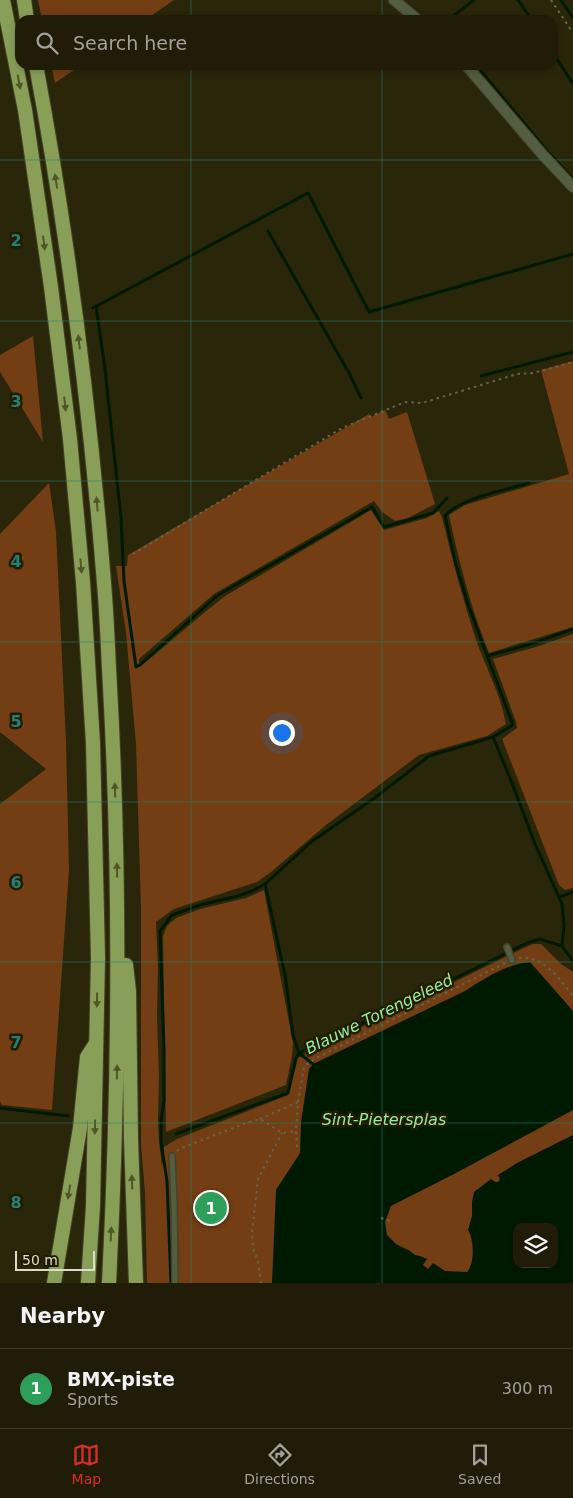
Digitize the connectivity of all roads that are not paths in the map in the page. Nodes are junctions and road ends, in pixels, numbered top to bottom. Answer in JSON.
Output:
{"nodes":[{"id":1,"x":3,"y":0,"type":"edge"},
{"id":2,"x":24,"y":0,"type":"edge"},
{"id":3,"x":394,"y":0,"type":"edge"},
{"id":4,"x":26,"y":15,"type":"edge"},
{"id":5,"x":412,"y":15,"type":"edge"},
{"id":6,"x":15,"y":60,"type":"edge"},
{"id":7,"x":17,"y":70,"type":"edge"},
{"id":8,"x":37,"y":70,"type":"edge"},
{"id":9,"x":470,"y":70,"type":"edge"},
{"id":10,"x":573,"y":187,"type":"edge"},
{"id":11,"x":118,"y":902,"type":"junction"},
{"id":12,"x":507,"y":947,"type":"dead end"},
{"id":13,"x":512,"y":960,"type":"road end"},
{"id":14,"x":96,"y":1043,"type":"junction"},
{"id":15,"x":172,"y":1156,"type":"road end"},
{"id":16,"x":54,"y":1283,"type":"edge"},
{"id":17,"x":88,"y":1283,"type":"edge"},
{"id":18,"x":109,"y":1283,"type":"edge"},
{"id":19,"x":136,"y":1283,"type":"edge"},
{"id":20,"x":175,"y":1283,"type":"edge"}],
"edges":[{"from":1,"to":6,"type":"highway","one_way":true},
{"from":2,"to":4,"type":"highway"},
{"from":3,"to":5,"type":"street"},
{"from":7,"to":14,"type":"highway","one_way":true},
{"from":11,"to":8,"type":"highway","one_way":true},
{"from":9,"to":10,"type":"street"},
{"from":18,"to":11,"type":"highway","one_way":true},
{"from":19,"to":11,"type":"highway","one_way":true},
{"from":12,"to":13,"type":"lane"},
{"from":14,"to":16,"type":"highway","one_way":true},
{"from":14,"to":17,"type":"highway","one_way":true},
{"from":15,"to":20,"type":"lane"}]}
